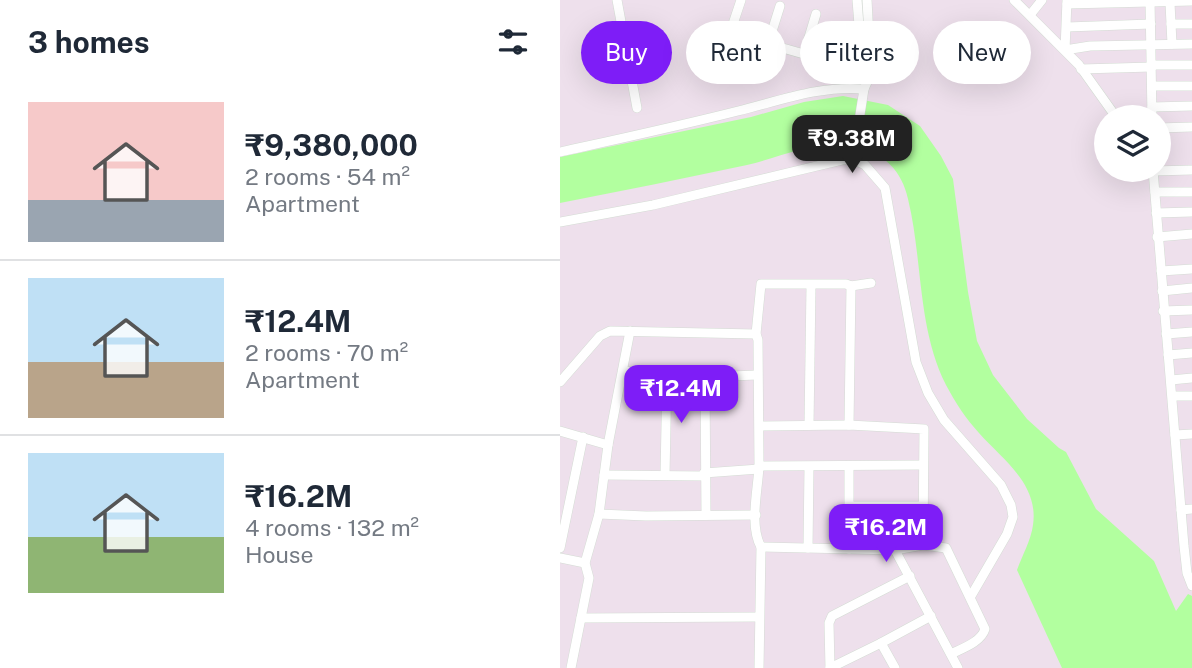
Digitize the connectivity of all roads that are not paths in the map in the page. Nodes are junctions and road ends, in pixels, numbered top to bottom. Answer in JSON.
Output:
{"nodes":[{"id":1,"x":617,"y":0,"type":"edge"},
{"id":2,"x":741,"y":0,"type":"edge"},
{"id":3,"x":857,"y":0,"type":"edge"},
{"id":4,"x":867,"y":0,"type":"edge"},
{"id":5,"x":1014,"y":0,"type":"edge"},
{"id":6,"x":1042,"y":0,"type":"edge"},
{"id":7,"x":1192,"y":1,"type":"edge"},
{"id":8,"x":1067,"y":2,"type":"edge"},
{"id":9,"x":1150,"y":2,"type":"edge"},
{"id":10,"x":1170,"y":3,"type":"junction"},
{"id":11,"x":780,"y":6,"type":"dead end"},
{"id":12,"x":816,"y":14,"type":"dead end"},
{"id":13,"x":1030,"y":15,"type":"junction"},
{"id":14,"x":735,"y":21,"type":"edge"},
{"id":15,"x":775,"y":21,"type":"edge"},
{"id":16,"x":814,"y":21,"type":"edge"},
{"id":17,"x":860,"y":21,"type":"edge"},
{"id":18,"x":867,"y":21,"type":"edge"},
{"id":19,"x":1151,"y":24,"type":"junction"},
{"id":20,"x":1171,"y":24,"type":"junction"},
{"id":21,"x":1192,"y":24,"type":"edge"},
{"id":22,"x":1067,"y":27,"type":"junction"},
{"id":23,"x":1152,"y":44,"type":"junction"},
{"id":24,"x":1172,"y":44,"type":"junction"},
{"id":25,"x":1192,"y":44,"type":"edge"},
{"id":26,"x":1065,"y":50,"type":"junction"},
{"id":27,"x":1192,"y":65,"type":"edge"},
{"id":28,"x":1152,"y":66,"type":"junction"},
{"id":29,"x":1082,"y":69,"type":"junction"},
{"id":30,"x":865,"y":84,"type":"edge"},
{"id":31,"x":1152,"y":86,"type":"junction"},
{"id":32,"x":1192,"y":86,"type":"edge"},
{"id":33,"x":864,"y":89,"type":"junction"},
{"id":34,"x":1108,"y":105,"type":"edge"},
{"id":35,"x":1152,"y":105,"type":"edge"},
{"id":36,"x":1192,"y":106,"type":"edge"},
{"id":37,"x":637,"y":108,"type":"dead end"},
{"id":38,"x":1171,"y":109,"type":"edge"},
{"id":39,"x":1192,"y":127,"type":"edge"},
{"id":40,"x":1171,"y":128,"type":"edge"},
{"id":41,"x":560,"y":152,"type":"edge"},
{"id":42,"x":853,"y":159,"type":"junction"},
{"id":43,"x":1171,"y":170,"type":"edge"},
{"id":44,"x":1192,"y":170,"type":"edge"},
{"id":45,"x":1154,"y":182,"type":"edge"},
{"id":46,"x":1155,"y":192,"type":"junction"},
{"id":47,"x":1192,"y":192,"type":"edge"},
{"id":48,"x":1192,"y":212,"type":"edge"},
{"id":49,"x":1156,"y":213,"type":"junction"},
{"id":50,"x":560,"y":222,"type":"edge"},
{"id":51,"x":1192,"y":234,"type":"edge"},
{"id":52,"x":1157,"y":237,"type":"junction"},
{"id":53,"x":1192,"y":269,"type":"edge"},
{"id":54,"x":1161,"y":271,"type":"junction"},
{"id":55,"x":871,"y":283,"type":"dead end"},
{"id":56,"x":811,"y":286,"type":"junction"},
{"id":57,"x":851,"y":286,"type":"junction"},
{"id":58,"x":1192,"y":288,"type":"edge"},
{"id":59,"x":1162,"y":291,"type":"junction"},
{"id":60,"x":1192,"y":310,"type":"edge"},
{"id":61,"x":1163,"y":311,"type":"junction"},
{"id":62,"x":630,"y":331,"type":"junction"},
{"id":63,"x":1192,"y":332,"type":"edge"},
{"id":64,"x":756,"y":334,"type":"junction"},
{"id":65,"x":1166,"y":334,"type":"junction"},
{"id":66,"x":1192,"y":353,"type":"edge"},
{"id":67,"x":1168,"y":355,"type":"junction"},
{"id":68,"x":624,"y":371,"type":"junction"},
{"id":69,"x":667,"y":375,"type":"junction"},
{"id":70,"x":757,"y":375,"type":"junction"},
{"id":71,"x":705,"y":377,"type":"junction"},
{"id":72,"x":1192,"y":377,"type":"edge"},
{"id":73,"x":1171,"y":380,"type":"junction"},
{"id":74,"x":560,"y":382,"type":"edge"},
{"id":75,"x":1173,"y":396,"type":"junction"},
{"id":76,"x":1192,"y":396,"type":"edge"},
{"id":77,"x":809,"y":425,"type":"junction"},
{"id":78,"x":849,"y":425,"type":"junction"},
{"id":79,"x":760,"y":426,"type":"junction"},
{"id":80,"x":560,"y":431,"type":"edge"},
{"id":81,"x":1175,"y":435,"type":"junction"},
{"id":82,"x":1192,"y":435,"type":"edge"},
{"id":83,"x":583,"y":437,"type":"junction"},
{"id":84,"x":608,"y":445,"type":"junction"},
{"id":85,"x":923,"y":465,"type":"junction"},
{"id":86,"x":849,"y":466,"type":"junction"},
{"id":87,"x":809,"y":467,"type":"junction"},
{"id":88,"x":759,"y":468,"type":"junction"},
{"id":89,"x":704,"y":474,"type":"junction"},
{"id":90,"x":604,"y":475,"type":"junction"},
{"id":91,"x":666,"y":475,"type":"junction"},
{"id":92,"x":849,"y":506,"type":"junction"},
{"id":93,"x":923,"y":506,"type":"junction"},
{"id":94,"x":1192,"y":509,"type":"edge"},
{"id":95,"x":1181,"y":510,"type":"junction"},
{"id":96,"x":599,"y":514,"type":"junction"},
{"id":97,"x":706,"y":515,"type":"junction"},
{"id":98,"x":756,"y":515,"type":"junction"},
{"id":99,"x":1187,"y":525,"type":"edge"},
{"id":100,"x":923,"y":545,"type":"junction"},
{"id":101,"x":761,"y":547,"type":"junction"},
{"id":102,"x":560,"y":548,"type":"edge"},
{"id":103,"x":808,"y":548,"type":"junction"},
{"id":104,"x":849,"y":548,"type":"junction"},
{"id":105,"x":895,"y":550,"type":"junction"},
{"id":106,"x":560,"y":558,"type":"edge"},
{"id":107,"x":585,"y":563,"type":"junction"},
{"id":108,"x":909,"y":576,"type":"junction"},
{"id":109,"x":1192,"y":586,"type":"edge"},
{"id":110,"x":971,"y":596,"type":"junction"},
{"id":111,"x":759,"y":617,"type":"junction"},
{"id":112,"x":931,"y":617,"type":"junction"},
{"id":113,"x":581,"y":618,"type":"junction"},
{"id":114,"x":881,"y":643,"type":"junction"},
{"id":115,"x":950,"y":654,"type":"junction"},
{"id":116,"x":852,"y":657,"type":"junction"},
{"id":117,"x":571,"y":668,"type":"edge"},
{"id":118,"x":759,"y":668,"type":"edge"},
{"id":119,"x":830,"y":668,"type":"edge"},
{"id":120,"x":857,"y":668,"type":"edge"},
{"id":121,"x":894,"y":668,"type":"edge"},
{"id":122,"x":958,"y":668,"type":"edge"}],
"edges":[{"from":1,"to":37,"type":"street"},
{"from":2,"to":14,"type":"street"},
{"from":3,"to":17,"type":"street"},
{"from":4,"to":18,"type":"street"},
{"from":5,"to":13,"type":"street"},
{"from":6,"to":13,"type":"street"},
{"from":7,"to":10,"type":"street"},
{"from":8,"to":9,"type":"street"},
{"from":8,"to":22,"type":"street"},
{"from":9,"to":10,"type":"street"},
{"from":9,"to":19,"type":"street"},
{"from":10,"to":20,"type":"street"},
{"from":11,"to":15,"type":"street"},
{"from":12,"to":16,"type":"street"},
{"from":13,"to":26,"type":"street"},
{"from":19,"to":22,"type":"street"},
{"from":19,"to":23,"type":"street"},
{"from":20,"to":21,"type":"street"},
{"from":20,"to":24,"type":"street"},
{"from":22,"to":26,"type":"street"},
{"from":23,"to":24,"type":"street"},
{"from":23,"to":26,"type":"street"},
{"from":23,"to":28,"type":"street"},
{"from":24,"to":25,"type":"street"},
{"from":26,"to":29,"type":"street"},
{"from":27,"to":28,"type":"street"},
{"from":28,"to":29,"type":"street"},
{"from":28,"to":31,"type":"street"},
{"from":29,"to":34,"type":"street"},
{"from":30,"to":33,"type":"street"},
{"from":31,"to":32,"type":"street"},
{"from":31,"to":35,"type":"street"},
{"from":33,"to":41,"type":"street"},
{"from":33,"to":42,"type":"street"},
{"from":36,"to":38,"type":"street"},
{"from":39,"to":40,"type":"street"},
{"from":42,"to":50,"type":"street"},
{"from":42,"to":110,"type":"street"},
{"from":43,"to":44,"type":"street"},
{"from":45,"to":46,"type":"street"},
{"from":46,"to":47,"type":"street"},
{"from":46,"to":49,"type":"street"},
{"from":48,"to":49,"type":"street"},
{"from":49,"to":52,"type":"street"},
{"from":51,"to":52,"type":"street"},
{"from":52,"to":54,"type":"street"},
{"from":53,"to":54,"type":"street"},
{"from":54,"to":59,"type":"street"},
{"from":55,"to":57,"type":"street"},
{"from":56,"to":57,"type":"street"},
{"from":56,"to":64,"type":"street"},
{"from":56,"to":77,"type":"street"},
{"from":57,"to":78,"type":"street"},
{"from":58,"to":59,"type":"street"},
{"from":59,"to":61,"type":"street"},
{"from":60,"to":61,"type":"street"},
{"from":61,"to":65,"type":"street"},
{"from":62,"to":64,"type":"street"},
{"from":62,"to":68,"type":"street"},
{"from":62,"to":74,"type":"street"},
{"from":63,"to":65,"type":"street"},
{"from":64,"to":70,"type":"street"},
{"from":65,"to":67,"type":"street"},
{"from":66,"to":67,"type":"street"},
{"from":67,"to":73,"type":"street"},
{"from":68,"to":69,"type":"street"},
{"from":68,"to":84,"type":"street"},
{"from":69,"to":71,"type":"street"},
{"from":69,"to":91,"type":"street"},
{"from":70,"to":71,"type":"street"},
{"from":70,"to":79,"type":"street"},
{"from":71,"to":89,"type":"street"},
{"from":72,"to":73,"type":"street"},
{"from":73,"to":75,"type":"street"},
{"from":75,"to":76,"type":"street"},
{"from":75,"to":81,"type":"street"},
{"from":77,"to":78,"type":"street"},
{"from":77,"to":79,"type":"street"},
{"from":78,"to":85,"type":"street"},
{"from":79,"to":88,"type":"street"},
{"from":80,"to":83,"type":"street"},
{"from":81,"to":82,"type":"street"},
{"from":81,"to":95,"type":"street"},
{"from":83,"to":84,"type":"street"},
{"from":83,"to":102,"type":"street"},
{"from":84,"to":90,"type":"street"},
{"from":85,"to":86,"type":"street"},
{"from":85,"to":93,"type":"street"},
{"from":86,"to":87,"type":"street"},
{"from":86,"to":92,"type":"street"},
{"from":87,"to":88,"type":"street"},
{"from":87,"to":103,"type":"street"},
{"from":88,"to":89,"type":"street"},
{"from":88,"to":98,"type":"street"},
{"from":89,"to":91,"type":"street"},
{"from":89,"to":97,"type":"street"},
{"from":90,"to":91,"type":"street"},
{"from":90,"to":96,"type":"street"},
{"from":92,"to":93,"type":"street"},
{"from":92,"to":104,"type":"street"},
{"from":93,"to":100,"type":"street"},
{"from":94,"to":95,"type":"street"},
{"from":95,"to":99,"type":"street"},
{"from":96,"to":97,"type":"street"},
{"from":96,"to":107,"type":"street"},
{"from":97,"to":98,"type":"street"},
{"from":98,"to":101,"type":"street"},
{"from":99,"to":109,"type":"street"},
{"from":100,"to":105,"type":"street"},
{"from":100,"to":110,"type":"street"},
{"from":101,"to":103,"type":"street"},
{"from":101,"to":111,"type":"street"},
{"from":103,"to":104,"type":"street"},
{"from":104,"to":105,"type":"street"},
{"from":105,"to":108,"type":"street"},
{"from":106,"to":107,"type":"street"},
{"from":107,"to":113,"type":"street"},
{"from":108,"to":112,"type":"street"},
{"from":108,"to":119,"type":"street"},
{"from":110,"to":115,"type":"street"},
{"from":111,"to":113,"type":"street"},
{"from":111,"to":118,"type":"street"},
{"from":112,"to":114,"type":"street"},
{"from":112,"to":115,"type":"street"},
{"from":113,"to":117,"type":"street"},
{"from":114,"to":116,"type":"street"},
{"from":114,"to":121,"type":"street"},
{"from":115,"to":122,"type":"street"},
{"from":116,"to":119,"type":"street"},
{"from":116,"to":120,"type":"street"}]}
